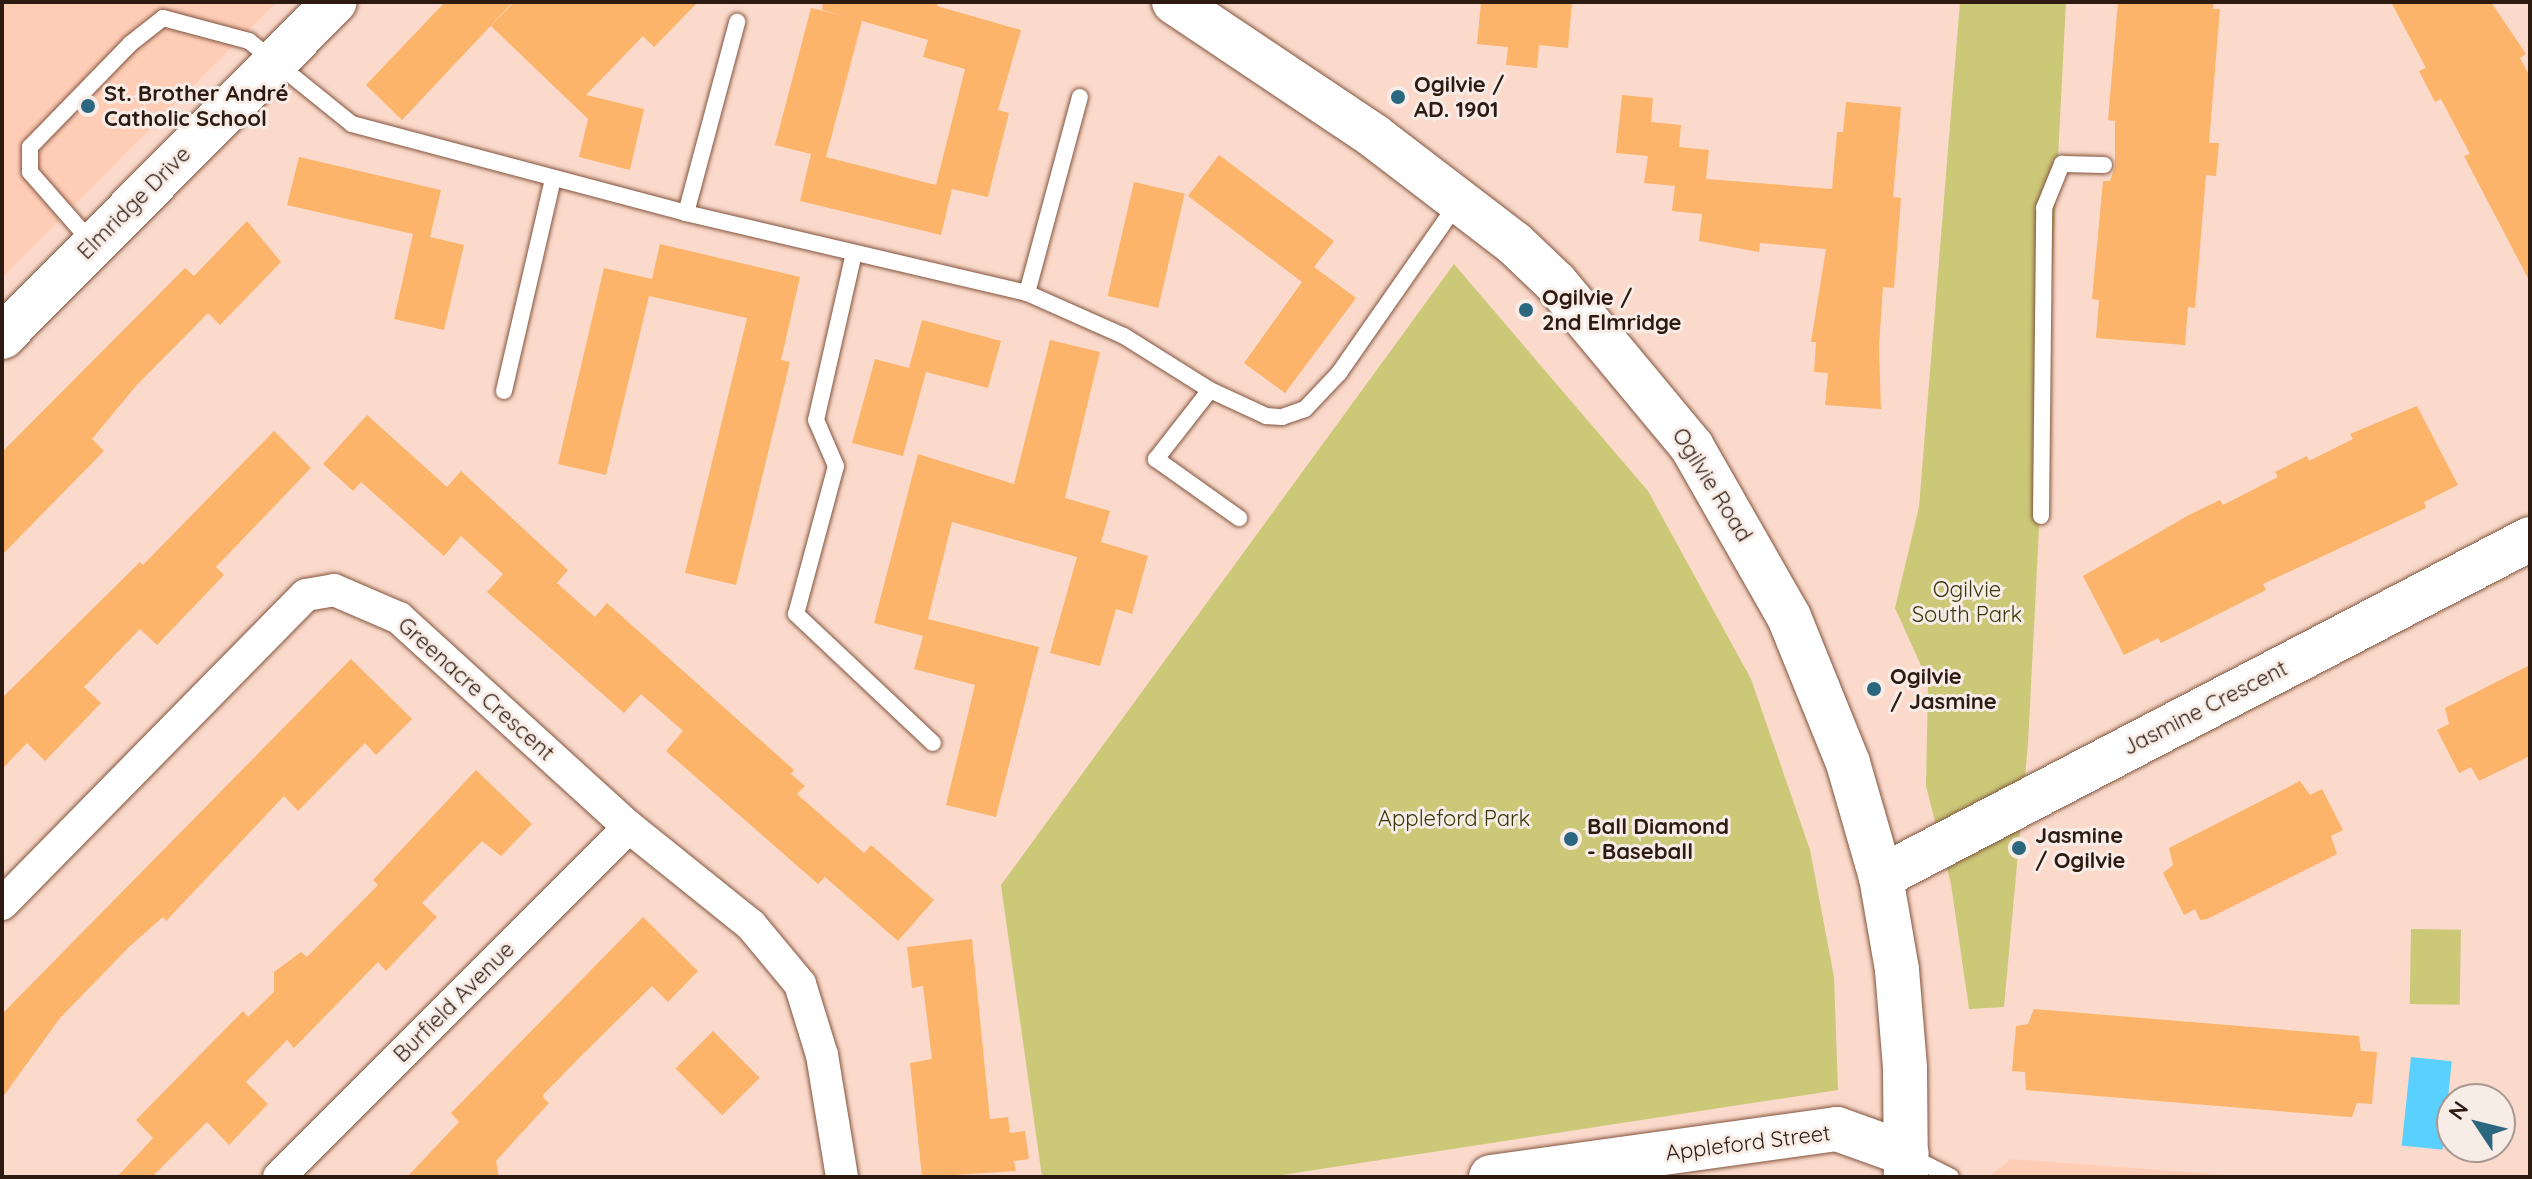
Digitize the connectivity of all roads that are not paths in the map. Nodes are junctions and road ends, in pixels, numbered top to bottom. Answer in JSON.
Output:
{"nodes":[{"id":1,"x":335,"y":2,"type":"edge"},
{"id":2,"x":1174,"y":2,"type":"edge"},
{"id":3,"x":737,"y":22,"type":"dead end"},
{"id":4,"x":275,"y":61,"type":"junction"},
{"id":5,"x":1080,"y":97,"type":"dead end"},
{"id":6,"x":2104,"y":165,"type":"dead end"},
{"id":7,"x":553,"y":179,"type":"junction"},
{"id":8,"x":1460,"y":200,"type":"junction"},
{"id":9,"x":686,"y":213,"type":"junction"},
{"id":10,"x":93,"y":244,"type":"junction"},
{"id":11,"x":854,"y":253,"type":"junction"},
{"id":12,"x":1027,"y":293,"type":"junction"},
{"id":13,"x":2,"y":337,"type":"edge"},
{"id":14,"x":1210,"y":390,"type":"junction"},
{"id":15,"x":504,"y":391,"type":"dead end"},
{"id":16,"x":2041,"y":516,"type":"dead end"},
{"id":17,"x":1239,"y":518,"type":"dead end"},
{"id":18,"x":2530,"y":539,"type":"edge"},
{"id":19,"x":933,"y":743,"type":"dead end"},
{"id":20,"x":629,"y":827,"type":"junction"},
{"id":21,"x":1881,"y":877,"type":"junction"},
{"id":22,"x":2,"y":904,"type":"edge"},
{"id":23,"x":1906,"y":1166,"type":"edge"},
{"id":24,"x":279,"y":1177,"type":"edge"},
{"id":25,"x":842,"y":1177,"type":"edge"},
{"id":26,"x":1491,"y":1177,"type":"edge"},
{"id":27,"x":1951,"y":1177,"type":"edge"}],
"edges":[{"from":1,"to":4,"type":"street","name":"Elmridge Drive"},
{"from":2,"to":8,"type":"street","name":"Ogilvie Road"},
{"from":3,"to":9,"type":"lane"},
{"from":4,"to":7,"type":"lane"},
{"from":4,"to":10,"type":"street","name":"Elmridge Drive"},
{"from":4,"to":10,"type":"lane"},
{"from":5,"to":12,"type":"lane"},
{"from":6,"to":16,"type":"lane"},
{"from":7,"to":9,"type":"lane"},
{"from":7,"to":15,"type":"lane"},
{"from":8,"to":14,"type":"lane"},
{"from":8,"to":21,"type":"street","name":"Ogilvie Road"},
{"from":9,"to":11,"type":"lane"},
{"from":10,"to":13,"type":"street","name":"Elmridge Drive"},
{"from":11,"to":12,"type":"lane"},
{"from":11,"to":19,"type":"lane"},
{"from":12,"to":14,"type":"lane"},
{"from":14,"to":17,"type":"lane"},
{"from":18,"to":21,"type":"street","name":"Jasmine Crescent"},
{"from":20,"to":22,"type":"street","name":"Greenacre Crescent"},
{"from":20,"to":24,"type":"street","name":"Burfield Avenue"},
{"from":20,"to":25,"type":"street","name":"Greenacre Crescent"},
{"from":21,"to":23,"type":"street","name":"Ogilvie Road"},
{"from":23,"to":26,"type":"street","name":"Appleford Street"},
{"from":23,"to":27,"type":"lane"}]}
